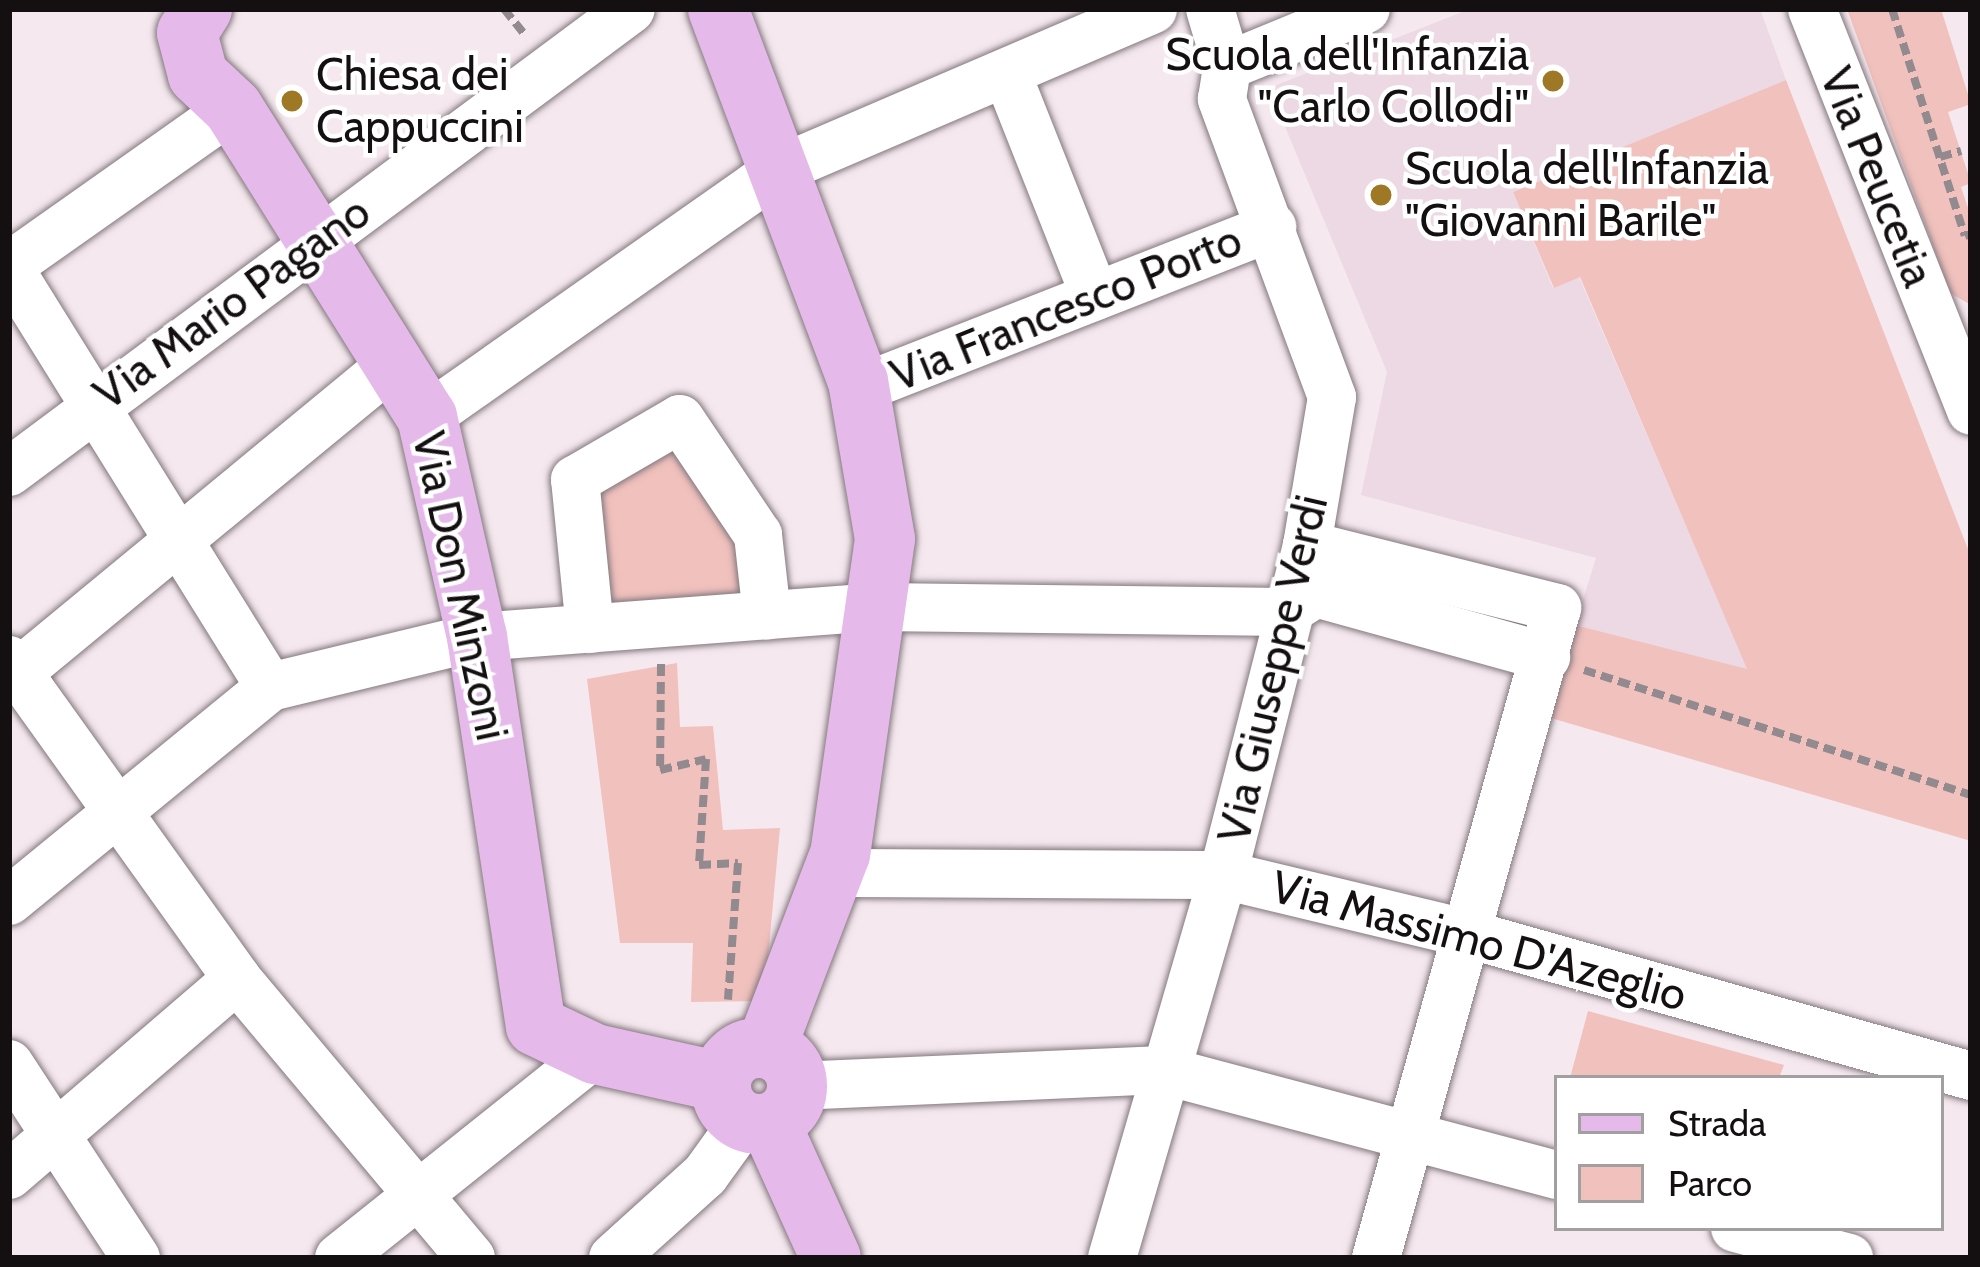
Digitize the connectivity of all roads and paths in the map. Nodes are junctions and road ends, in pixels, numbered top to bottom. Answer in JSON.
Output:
{"nodes":[{"id":1,"x":202,"y":9,"type":"edge"},
{"id":2,"x":631,"y":9,"type":"edge"},
{"id":3,"x":718,"y":9,"type":"edge"},
{"id":4,"x":1153,"y":9,"type":"edge"},
{"id":5,"x":1210,"y":9,"type":"edge"},
{"id":6,"x":1366,"y":9,"type":"edge"},
{"id":7,"x":1812,"y":9,"type":"edge"},
{"id":8,"x":1892,"y":9,"type":"edge"},
{"id":9,"x":1007,"y":74,"type":"junction"},
{"id":10,"x":1225,"y":76,"type":"junction"},
{"id":11,"x":233,"y":108,"type":"junction"},
{"id":12,"x":1961,"y":151,"type":"dead end"},
{"id":13,"x":1940,"y":157,"type":"junction"},
{"id":14,"x":778,"y":170,"type":"junction"},
{"id":15,"x":1272,"y":226,"type":"junction"},
{"id":16,"x":1971,"y":234,"type":"edge"},
{"id":17,"x":316,"y":241,"type":"junction"},
{"id":18,"x":9,"y":267,"type":"edge"},
{"id":19,"x":1095,"y":296,"type":"junction"},
{"id":20,"x":393,"y":364,"type":"junction"},
{"id":21,"x":859,"y":389,"type":"junction"},
{"id":22,"x":95,"y":403,"type":"junction"},
{"id":23,"x":1971,"y":411,"type":"edge"},
{"id":24,"x":427,"y":417,"type":"junction"},
{"id":25,"x":9,"y":472,"type":"edge"},
{"id":26,"x":181,"y":539,"type":"junction"},
{"id":27,"x":1316,"y":548,"type":"junction"},
{"id":28,"x":875,"y":607,"type":"junction"},
{"id":29,"x":1286,"y":612,"type":"junction"},
{"id":30,"x":767,"y":615,"type":"junction"},
{"id":31,"x":590,"y":629,"type":"junction"},
{"id":32,"x":477,"y":637,"type":"junction"},
{"id":33,"x":1546,"y":657,"type":"junction"},
{"id":34,"x":661,"y":664,"type":"dead end"},
{"id":35,"x":12,"y":671,"type":"edge"},
{"id":36,"x":270,"y":686,"type":"junction"},
{"id":37,"x":1971,"y":795,"type":"edge"},
{"id":38,"x":121,"y":809,"type":"junction"},
{"id":39,"x":833,"y":873,"type":"junction"},
{"id":40,"x":1223,"y":875,"type":"junction"},
{"id":41,"x":9,"y":901,"type":"edge"},
{"id":42,"x":1468,"y":934,"type":"junction"},
{"id":43,"x":237,"y":979,"type":"junction"},
{"id":44,"x":728,"y":1001,"type":"dead end"},
{"id":45,"x":595,"y":1054,"type":"junction"},
{"id":46,"x":9,"y":1064,"type":"edge"},
{"id":47,"x":1162,"y":1070,"type":"junction"},
{"id":48,"x":1971,"y":1076,"type":"edge"},
{"id":49,"x":760,"y":1092,"type":"junction"},
{"id":50,"x":1412,"y":1131,"type":"junction"},
{"id":51,"x":55,"y":1136,"type":"junction"},
{"id":52,"x":1554,"y":1174,"type":"edge"},
{"id":53,"x":9,"y":1175,"type":"edge"},
{"id":54,"x":417,"y":1194,"type":"junction"},
{"id":55,"x":1747,"y":1231,"type":"edge"},
{"id":56,"x":136,"y":1258,"type":"edge"},
{"id":57,"x":339,"y":1258,"type":"edge"},
{"id":58,"x":471,"y":1258,"type":"edge"},
{"id":59,"x":613,"y":1258,"type":"edge"},
{"id":60,"x":831,"y":1258,"type":"edge"},
{"id":61,"x":1112,"y":1258,"type":"edge"},
{"id":62,"x":1376,"y":1258,"type":"edge"},
{"id":63,"x":1849,"y":1258,"type":"edge"}],
"edges":[{"from":1,"to":11,"type":"main road","name":"Via Don Minzoni"},
{"from":2,"to":17,"type":"street","name":"Via Mario Pagano"},
{"from":3,"to":14,"type":"main road"},
{"from":4,"to":9,"type":"street"},
{"from":5,"to":10,"type":"street","name":"Via Giuseppe Verdi"},
{"from":6,"to":10,"type":"street"},
{"from":7,"to":23,"type":"street","name":"Via Peucetia"},
{"from":8,"to":13,"type":"path"},
{"from":9,"to":14,"type":"street"},
{"from":9,"to":19,"type":"street"},
{"from":10,"to":15,"type":"street","name":"Via Giuseppe Verdi"},
{"from":10,"to":27,"type":"street","name":"Via Giuseppe Verdi"},
{"from":11,"to":17,"type":"main road","name":"Via Don Minzoni"},
{"from":11,"to":18,"type":"street"},
{"from":12,"to":13,"type":"path"},
{"from":13,"to":16,"type":"path"},
{"from":14,"to":21,"type":"main road"},
{"from":14,"to":24,"type":"street"},
{"from":15,"to":19,"type":"street","name":"Via Francesco Porto"},
{"from":15,"to":27,"type":"street","name":"Via Giuseppe Verdi"},
{"from":17,"to":20,"type":"main road","name":"Via Don Minzoni"},
{"from":17,"to":22,"type":"street","name":"Via Mario Pagano"},
{"from":18,"to":22,"type":"street"},
{"from":19,"to":21,"type":"street","name":"Via Francesco Porto"},
{"from":20,"to":24,"type":"main road","name":"Via Don Minzoni"},
{"from":20,"to":26,"type":"street"},
{"from":21,"to":28,"type":"main road"},
{"from":22,"to":25,"type":"street","name":"Via Mario Pagano"},
{"from":22,"to":26,"type":"street"},
{"from":24,"to":32,"type":"main road","name":"Via Don Minzoni"},
{"from":26,"to":35,"type":"street"},
{"from":26,"to":36,"type":"street"},
{"from":27,"to":29,"type":"street","name":"Via Giuseppe Verdi"},
{"from":27,"to":33,"type":"street"},
{"from":28,"to":29,"type":"street"},
{"from":28,"to":30,"type":"street"},
{"from":28,"to":39,"type":"main road"},
{"from":29,"to":33,"type":"street"},
{"from":29,"to":40,"type":"street","name":"Via Giuseppe Verdi"},
{"from":30,"to":31,"type":"street"},
{"from":30,"to":31,"type":"street"},
{"from":31,"to":32,"type":"street"},
{"from":32,"to":36,"type":"street"},
{"from":32,"to":45,"type":"main road","name":"Via Don Minzoni"},
{"from":33,"to":37,"type":"path"},
{"from":33,"to":42,"type":"street"},
{"from":34,"to":44,"type":"path"},
{"from":35,"to":38,"type":"street"},
{"from":36,"to":38,"type":"street"},
{"from":38,"to":41,"type":"street"},
{"from":38,"to":43,"type":"street"},
{"from":39,"to":40,"type":"street","name":"Via Massimo D'Azeglio"},
{"from":39,"to":49,"type":"main road"},
{"from":40,"to":42,"type":"street","name":"Via Massimo D'Azeglio"},
{"from":40,"to":47,"type":"street","name":"Via Giuseppe Verdi"},
{"from":42,"to":48,"type":"street","name":"Via Massimo D'Azeglio"},
{"from":42,"to":50,"type":"street"},
{"from":43,"to":51,"type":"street"},
{"from":43,"to":54,"type":"street"},
{"from":45,"to":49,"type":"main road"},
{"from":45,"to":54,"type":"street"},
{"from":46,"to":51,"type":"street"},
{"from":47,"to":49,"type":"street"},
{"from":47,"to":50,"type":"street"},
{"from":47,"to":61,"type":"street","name":"Via Giuseppe Verdi"},
{"from":49,"to":59,"type":"street"},
{"from":49,"to":60,"type":"main road"},
{"from":50,"to":52,"type":"street"},
{"from":50,"to":62,"type":"street"},
{"from":51,"to":53,"type":"street"},
{"from":51,"to":56,"type":"street"},
{"from":54,"to":57,"type":"street"},
{"from":54,"to":58,"type":"street"},
{"from":55,"to":63,"type":"street"}]}
